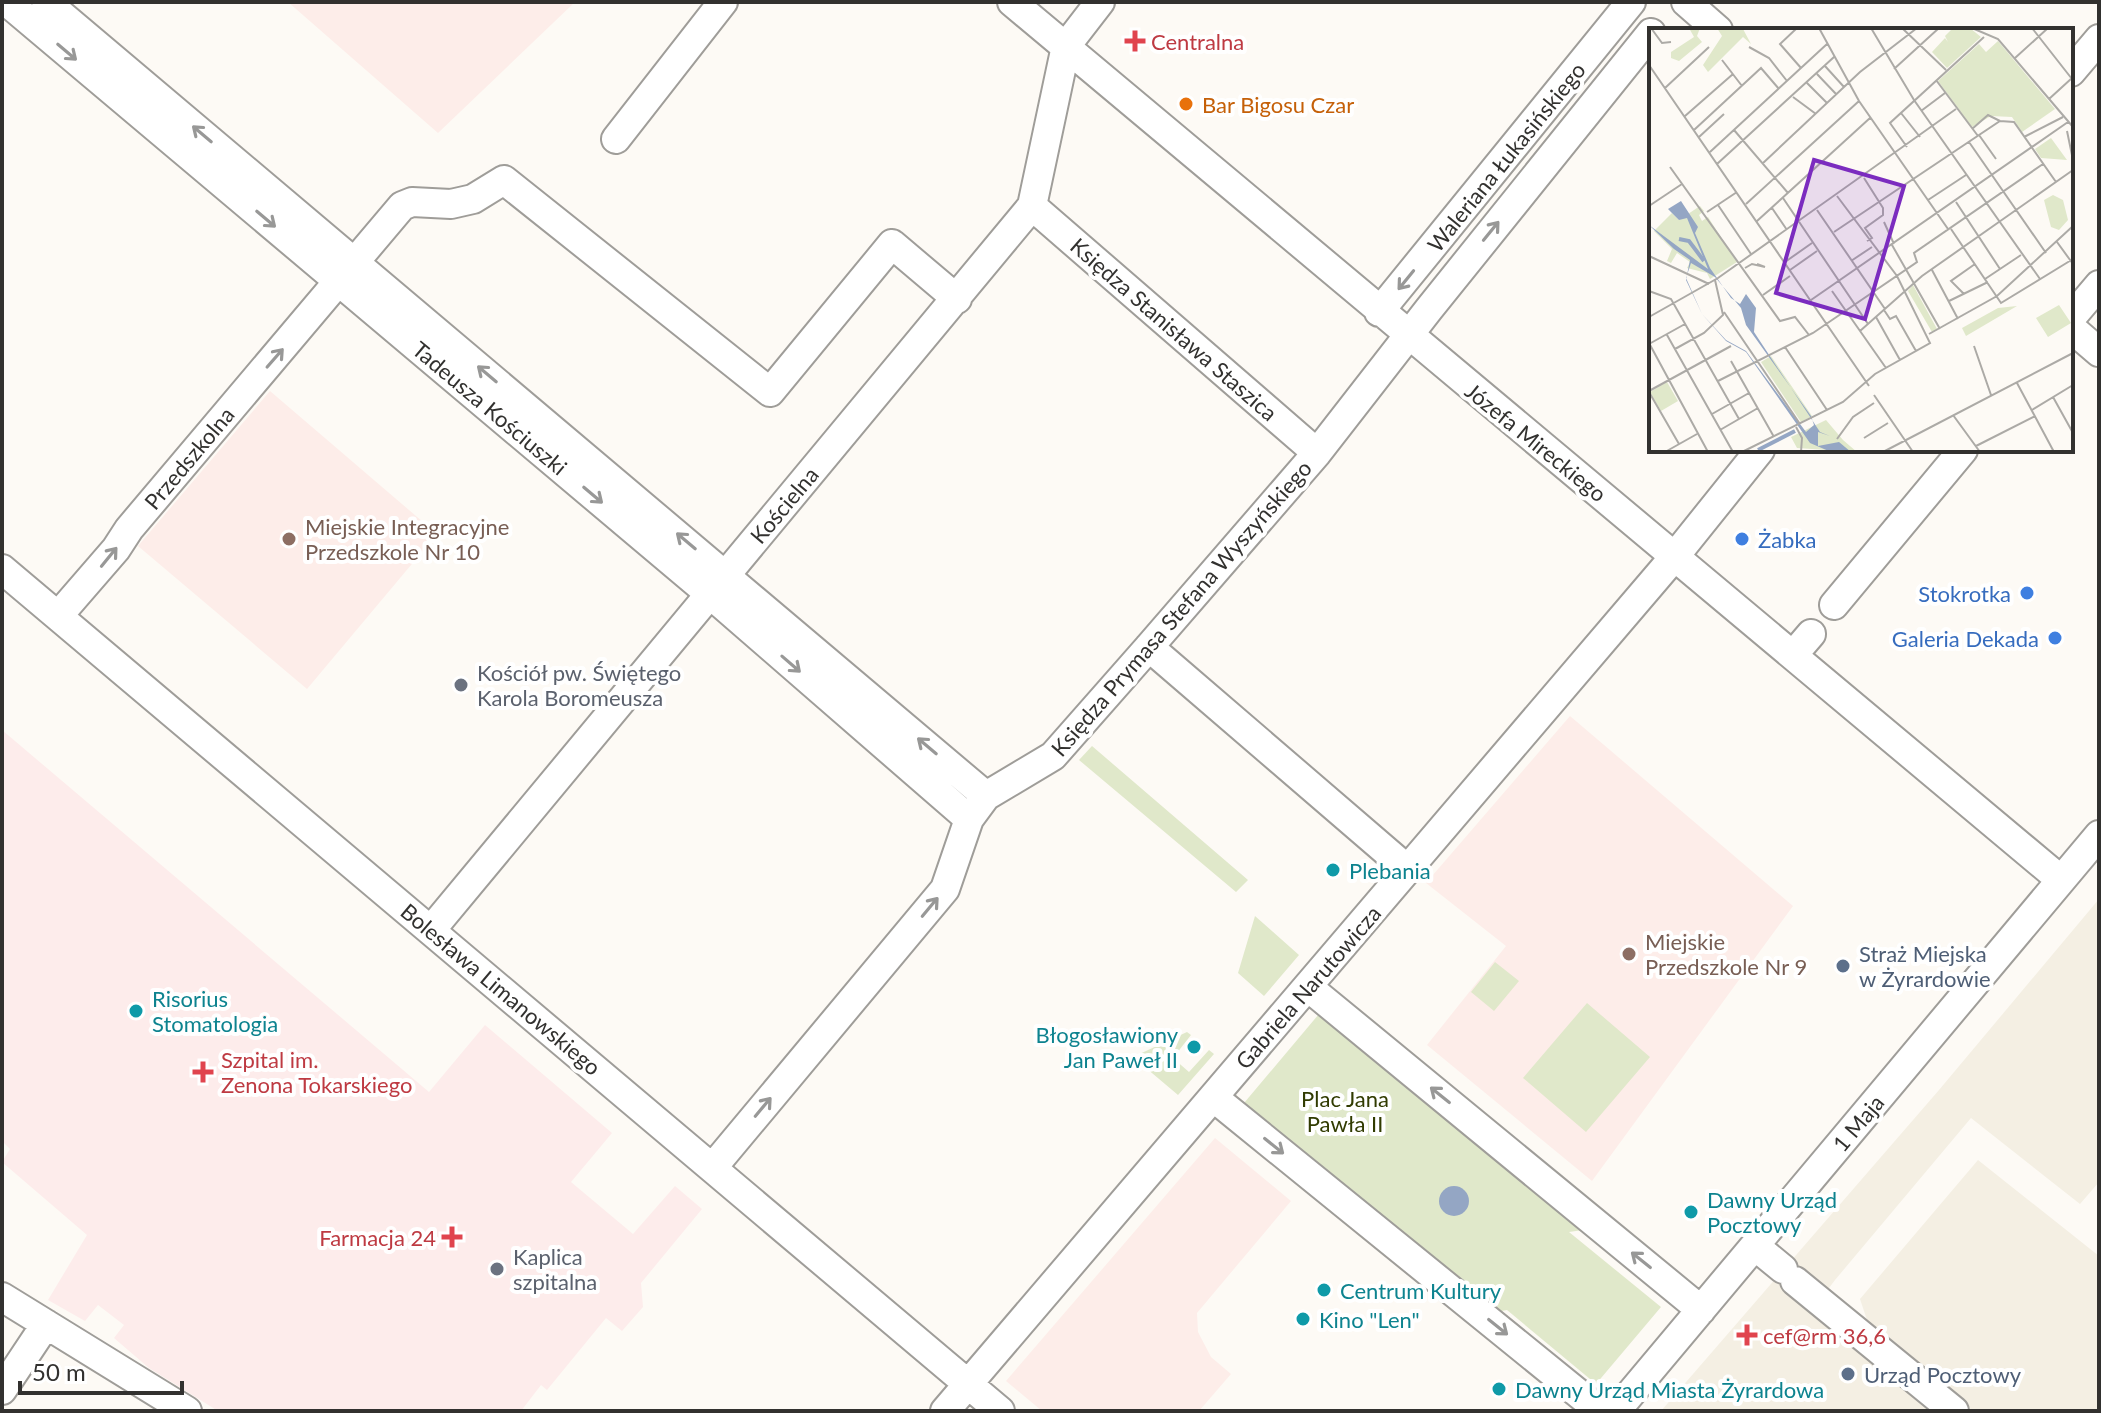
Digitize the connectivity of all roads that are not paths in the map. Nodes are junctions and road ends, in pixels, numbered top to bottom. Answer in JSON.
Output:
{"nodes":[{"id":1,"x":7,"y":2,"type":"edge"},
{"id":2,"x":46,"y":2,"type":"edge"},
{"id":3,"x":723,"y":2,"type":"edge"},
{"id":4,"x":1012,"y":2,"type":"edge"},
{"id":5,"x":1100,"y":2,"type":"edge"},
{"id":6,"x":1631,"y":2,"type":"edge"},
{"id":7,"x":1677,"y":2,"type":"edge"},
{"id":8,"x":1686,"y":2,"type":"edge"},
{"id":9,"x":1655,"y":28,"type":"edge"},
{"id":10,"x":1716,"y":28,"type":"edge"},
{"id":11,"x":1649,"y":36,"type":"edge"},
{"id":12,"x":2099,"y":39,"type":"edge"},
{"id":13,"x":1066,"y":46,"type":"junction"},
{"id":14,"x":2073,"y":70,"type":"edge"},
{"id":15,"x":616,"y":139,"type":"dead end"},
{"id":16,"x":1032,"y":206,"type":"junction"},
{"id":17,"x":339,"y":282,"type":"junction"},
{"id":18,"x":2099,"y":285,"type":"edge"},
{"id":19,"x":957,"y":299,"type":"junction"},
{"id":20,"x":1379,"y":312,"type":"junction"},
{"id":21,"x":2073,"y":316,"type":"edge"},
{"id":22,"x":2073,"y":330,"type":"edge"},
{"id":23,"x":1408,"y":336,"type":"junction"},
{"id":24,"x":2099,"y":352,"type":"edge"},
{"id":25,"x":1758,"y":452,"type":"edge"},
{"id":26,"x":1961,"y":452,"type":"edge"},
{"id":27,"x":1317,"y":453,"type":"junction"},
{"id":28,"x":1675,"y":556,"type":"junction"},
{"id":29,"x":2,"y":569,"type":"edge"},
{"id":30,"x":718,"y":584,"type":"junction"},
{"id":31,"x":1834,"y":605,"type":"dead end"},
{"id":32,"x":58,"y":616,"type":"junction"},
{"id":33,"x":1811,"y":634,"type":"dead end"},
{"id":34,"x":1149,"y":647,"type":"junction"},
{"id":35,"x":1793,"y":655,"type":"junction"},
{"id":36,"x":986,"y":796,"type":"junction"},
{"id":37,"x":969,"y":819,"type":"junction"},
{"id":38,"x":2099,"y":835,"type":"edge"},
{"id":39,"x":1407,"y":869,"type":"junction"},
{"id":40,"x":2061,"y":880,"type":"junction"},
{"id":41,"x":431,"y":930,"type":"junction"},
{"id":42,"x":1308,"y":987,"type":"junction"},
{"id":43,"x":1213,"y":1097,"type":"junction"},
{"id":44,"x":713,"y":1167,"type":"junction"},
{"id":45,"x":1755,"y":1246,"type":"junction"},
{"id":46,"x":2,"y":1297,"type":"edge"},
{"id":47,"x":1701,"y":1310,"type":"junction"},
{"id":48,"x":46,"y":1324,"type":"junction"},
{"id":49,"x":968,"y":1384,"type":"junction"},
{"id":50,"x":2,"y":1390,"type":"edge"},
{"id":51,"x":187,"y":1411,"type":"edge"},
{"id":52,"x":945,"y":1411,"type":"edge"},
{"id":53,"x":1000,"y":1411,"type":"edge"},
{"id":54,"x":1600,"y":1411,"type":"edge"},
{"id":55,"x":1616,"y":1411,"type":"edge"},
{"id":56,"x":1954,"y":1411,"type":"edge"}],
"edges":[{"from":1,"to":17,"type":"street","name":"Tadeusza Kościuszki","one_way":true},
{"from":17,"to":2,"type":"street","name":"Tadeusza Kościuszki","one_way":true},
{"from":3,"to":15,"type":"street"},
{"from":4,"to":13,"type":"street","name":"Józefa Mireckiego"},
{"from":5,"to":13,"type":"street"},
{"from":6,"to":20,"type":"street","name":"Waleriana Łukasińskiego","one_way":true},
{"from":7,"to":9,"type":"street","name":"Waleriana Łukasińskiego"},
{"from":8,"to":10,"type":"street"},
{"from":23,"to":11,"type":"street","name":"Waleriana Łukasińskiego","one_way":true},
{"from":12,"to":14,"type":"street"},
{"from":13,"to":16,"type":"street","name":"Kościelna"},
{"from":13,"to":20,"type":"street","name":"Józefa Mireckiego"},
{"from":16,"to":19,"type":"street","name":"Kościelna"},
{"from":16,"to":27,"type":"street","name":"Księdza Stanisława Staszica"},
{"from":17,"to":19,"type":"street","name":"Przedszkolna"},
{"from":17,"to":30,"type":"street","name":"Tadeusza Kościuszki"},
{"from":32,"to":17,"type":"street","name":"Przedszkolna","one_way":true},
{"from":18,"to":21,"type":"street"},
{"from":19,"to":30,"type":"street","name":"Kościelna"},
{"from":20,"to":23,"type":"street","name":"Józefa Mireckiego"},
{"from":22,"to":24,"type":"street"},
{"from":23,"to":27,"type":"street","name":"Księdza Prymasa Stefana Wyszyńskiego"},
{"from":23,"to":28,"type":"street","name":"Józefa Mireckiego"},
{"from":25,"to":28,"type":"street","name":"Gabriela Narutowicza"},
{"from":26,"to":31,"type":"street"},
{"from":27,"to":34,"type":"street","name":"Księdza Prymasa Stefana Wyszyńskiego"},
{"from":28,"to":35,"type":"street","name":"Józefa Mireckiego"},
{"from":28,"to":39,"type":"street","name":"Gabriela Narutowicza"},
{"from":29,"to":32,"type":"street","name":"Bolesława Limanowskiego"},
{"from":36,"to":30,"type":"street","name":"Tadeusza Kościuszki","one_way":true},
{"from":30,"to":37,"type":"street","name":"Tadeusza Kościuszki","one_way":true},
{"from":30,"to":41,"type":"street","name":"Kościelna"},
{"from":32,"to":41,"type":"street","name":"Bolesława Limanowskiego"},
{"from":33,"to":35,"type":"street"},
{"from":34,"to":36,"type":"street","name":"Księdza Prymasa Stefana Wyszyńskiego"},
{"from":34,"to":39,"type":"street"},
{"from":35,"to":40,"type":"street","name":"Józefa Mireckiego"},
{"from":36,"to":37,"type":"street","name":"Księdza Prymasa Stefana Wyszyńskiego"},
{"from":44,"to":37,"type":"street","name":"Księdza Prymasa Stefana Wyszyńskiego","one_way":true},
{"from":38,"to":40,"type":"street","name":"1 Maja"},
{"from":39,"to":42,"type":"street","name":"Gabriela Narutowicza"},
{"from":40,"to":45,"type":"street","name":"1 Maja"},
{"from":41,"to":44,"type":"street","name":"Bolesława Limanowskiego"},
{"from":42,"to":43,"type":"street","name":"Gabriela Narutowicza"},
{"from":47,"to":42,"type":"street","one_way":true},
{"from":43,"to":49,"type":"street","name":"Gabriela Narutowicza"},
{"from":43,"to":54,"type":"street","one_way":true},
{"from":44,"to":49,"type":"street","name":"Bolesława Limanowskiego"},
{"from":45,"to":47,"type":"street","name":"1 Maja"},
{"from":45,"to":56,"type":"street"},
{"from":46,"to":48,"type":"street"},
{"from":47,"to":55,"type":"street","name":"1 Maja"},
{"from":48,"to":50,"type":"street"},
{"from":48,"to":51,"type":"street"},
{"from":49,"to":52,"type":"street","name":"Gabriela Narutowicza"},
{"from":49,"to":53,"type":"street","name":"Bolesława Limanowskiego"}]}
